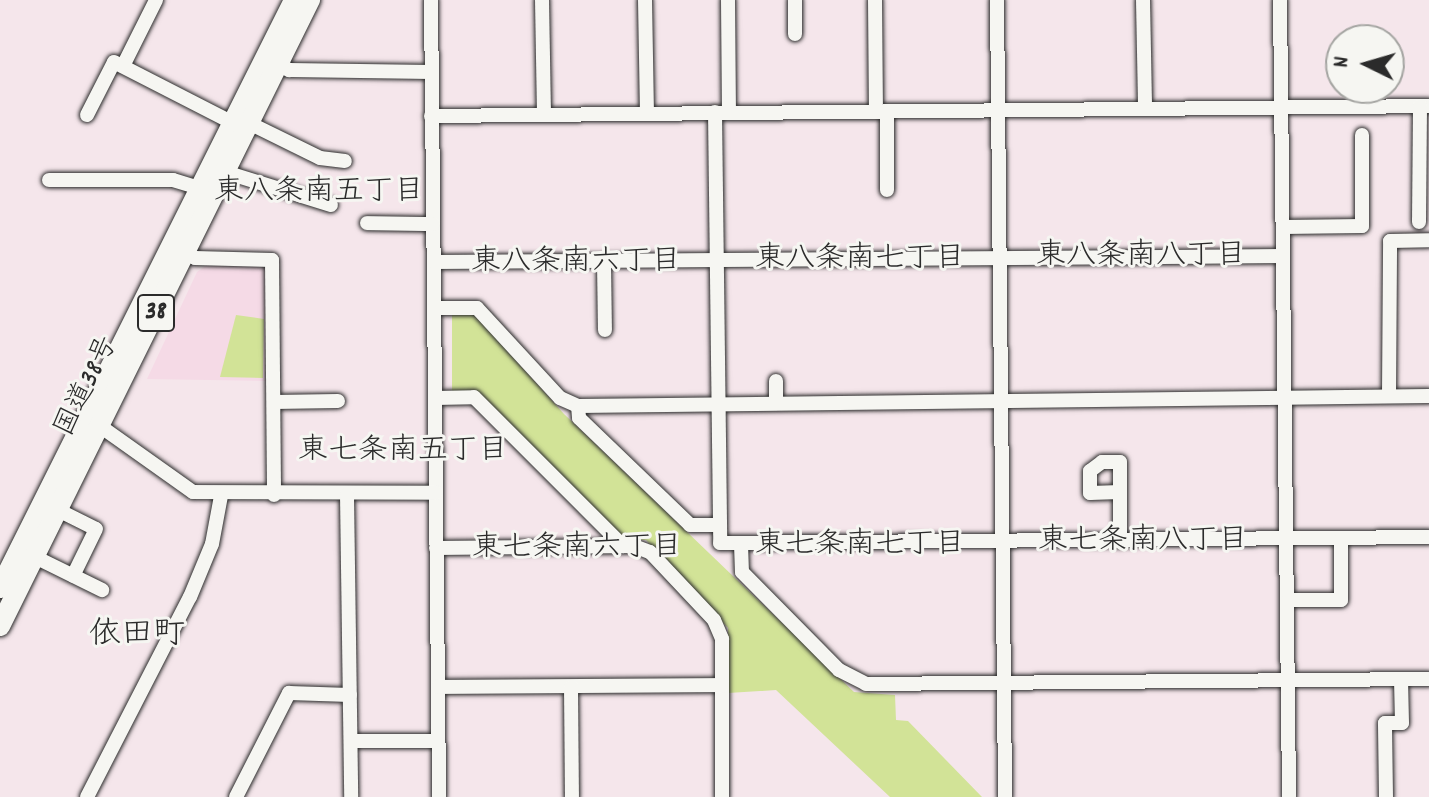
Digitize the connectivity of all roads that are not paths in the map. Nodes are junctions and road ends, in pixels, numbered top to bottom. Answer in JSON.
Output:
{"nodes":[{"id":1,"x":156,"y":0,"type":"edge"},
{"id":2,"x":294,"y":0,"type":"edge"},
{"id":3,"x":310,"y":0,"type":"edge"},
{"id":4,"x":431,"y":0,"type":"edge"},
{"id":5,"x":542,"y":0,"type":"edge"},
{"id":6,"x":645,"y":0,"type":"edge"},
{"id":7,"x":728,"y":0,"type":"edge"},
{"id":8,"x":795,"y":0,"type":"edge"},
{"id":9,"x":875,"y":0,"type":"edge"},
{"id":10,"x":997,"y":0,"type":"edge"},
{"id":11,"x":1143,"y":0,"type":"edge"},
{"id":12,"x":1280,"y":0,"type":"edge"},
{"id":13,"x":795,"y":34,"type":"dead end"},
{"id":14,"x":279,"y":64,"type":"junction"},
{"id":15,"x":123,"y":66,"type":"junction"},
{"id":16,"x":431,"y":72,"type":"junction"},
{"id":17,"x":1281,"y":106,"type":"junction"},
{"id":18,"x":1425,"y":106,"type":"edge"},
{"id":19,"x":1145,"y":108,"type":"junction"},
{"id":20,"x":998,"y":110,"type":"junction"},
{"id":21,"x":882,"y":111,"type":"junction"},
{"id":22,"x":647,"y":112,"type":"junction"},
{"id":23,"x":722,"y":112,"type":"junction"},
{"id":24,"x":544,"y":114,"type":"junction"},
{"id":25,"x":87,"y":115,"type":"dead end"},
{"id":26,"x":431,"y":116,"type":"junction"},
{"id":27,"x":240,"y":123,"type":"junction"},
{"id":28,"x":1362,"y":135,"type":"dead end"},
{"id":29,"x":345,"y":161,"type":"dead end"},
{"id":30,"x":225,"y":172,"type":"junction"},
{"id":31,"x":49,"y":180,"type":"dead end"},
{"id":32,"x":199,"y":188,"type":"junction"},
{"id":33,"x":887,"y":190,"type":"dead end"},
{"id":34,"x":331,"y":205,"type":"dead end"},
{"id":35,"x":1419,"y":222,"type":"dead end"},
{"id":36,"x":367,"y":223,"type":"dead end"},
{"id":37,"x":433,"y":224,"type":"junction"},
{"id":38,"x":1283,"y":227,"type":"junction"},
{"id":39,"x":1429,"y":240,"type":"edge"},
{"id":40,"x":186,"y":253,"type":"junction"},
{"id":41,"x":1283,"y":256,"type":"junction"},
{"id":42,"x":1001,"y":260,"type":"junction"},
{"id":43,"x":434,"y":262,"type":"junction"},
{"id":44,"x":604,"y":262,"type":"junction"},
{"id":45,"x":717,"y":262,"type":"junction"},
{"id":46,"x":434,"y":308,"type":"junction"},
{"id":47,"x":605,"y":330,"type":"dead end"},
{"id":48,"x":776,"y":381,"type":"dead end"},
{"id":49,"x":1287,"y":396,"type":"junction"},
{"id":50,"x":1389,"y":396,"type":"junction"},
{"id":51,"x":1429,"y":396,"type":"edge"},
{"id":52,"x":435,"y":398,"type":"junction"},
{"id":53,"x":1001,"y":400,"type":"junction"},
{"id":54,"x":338,"y":401,"type":"dead end"},
{"id":55,"x":274,"y":402,"type":"junction"},
{"id":56,"x":776,"y":403,"type":"junction"},
{"id":57,"x":717,"y":404,"type":"junction"},
{"id":58,"x":578,"y":406,"type":"junction"},
{"id":59,"x":100,"y":426,"type":"junction"},
{"id":60,"x":1120,"y":492,"type":"dead end"},
{"id":61,"x":436,"y":493,"type":"junction"},
{"id":62,"x":274,"y":495,"type":"junction"},
{"id":63,"x":347,"y":495,"type":"junction"},
{"id":64,"x":221,"y":496,"type":"junction"},
{"id":65,"x":58,"y":510,"type":"junction"},
{"id":66,"x":719,"y":525,"type":"junction"},
{"id":67,"x":1429,"y":537,"type":"edge"},
{"id":68,"x":1341,"y":539,"type":"junction"},
{"id":69,"x":1288,"y":540,"type":"junction"},
{"id":70,"x":1003,"y":541,"type":"junction"},
{"id":71,"x":1120,"y":541,"type":"junction"},
{"id":72,"x":741,"y":544,"type":"junction"},
{"id":73,"x":623,"y":546,"type":"junction"},
{"id":74,"x":436,"y":548,"type":"junction"},
{"id":75,"x":35,"y":557,"type":"junction"},
{"id":76,"x":5,"y":566,"type":"edge"},
{"id":77,"x":73,"y":576,"type":"junction"},
{"id":78,"x":0,"y":588,"type":"edge"},
{"id":79,"x":102,"y":590,"type":"dead end"},
{"id":80,"x":1288,"y":600,"type":"junction"},
{"id":81,"x":0,"y":626,"type":"edge"},
{"id":82,"x":1429,"y":679,"type":"edge"},
{"id":83,"x":1401,"y":680,"type":"junction"},
{"id":84,"x":1288,"y":681,"type":"junction"},
{"id":85,"x":1003,"y":684,"type":"junction"},
{"id":86,"x":722,"y":685,"type":"junction"},
{"id":87,"x":438,"y":687,"type":"junction"},
{"id":88,"x":571,"y":687,"type":"junction"},
{"id":89,"x":350,"y":695,"type":"junction"},
{"id":90,"x":351,"y":741,"type":"junction"},
{"id":91,"x":438,"y":741,"type":"junction"},
{"id":92,"x":87,"y":797,"type":"edge"},
{"id":93,"x":236,"y":797,"type":"edge"},
{"id":94,"x":351,"y":797,"type":"edge"},
{"id":95,"x":439,"y":797,"type":"edge"},
{"id":96,"x":572,"y":797,"type":"edge"},
{"id":97,"x":722,"y":797,"type":"edge"},
{"id":98,"x":1005,"y":797,"type":"edge"},
{"id":99,"x":1289,"y":797,"type":"edge"},
{"id":100,"x":1386,"y":797,"type":"edge"}],
"edges":[{"from":1,"to":15,"type":"street"},
{"from":2,"to":27,"type":"highway","name":"国道38号","number":"38"},
{"from":3,"to":14,"type":"highway","name":"国道38号","number":"38"},
{"from":4,"to":16,"type":"street"},
{"from":5,"to":24,"type":"street"},
{"from":6,"to":22,"type":"street"},
{"from":7,"to":23,"type":"street"},
{"from":8,"to":13,"type":"street"},
{"from":9,"to":21,"type":"street"},
{"from":10,"to":20,"type":"street"},
{"from":11,"to":19,"type":"street"},
{"from":12,"to":17,"type":"street"},
{"from":14,"to":16,"type":"street"},
{"from":14,"to":27,"type":"highway","name":"国道38号","number":"38"},
{"from":15,"to":25,"type":"street"},
{"from":15,"to":27,"type":"street"},
{"from":16,"to":26,"type":"street"},
{"from":17,"to":18,"type":"street"},
{"from":17,"to":19,"type":"street"},
{"from":17,"to":38,"type":"street"},
{"from":18,"to":35,"type":"street"},
{"from":19,"to":20,"type":"street"},
{"from":20,"to":21,"type":"street"},
{"from":20,"to":42,"type":"street"},
{"from":21,"to":23,"type":"street"},
{"from":21,"to":33,"type":"street"},
{"from":22,"to":23,"type":"street"},
{"from":22,"to":24,"type":"street"},
{"from":23,"to":45,"type":"street"},
{"from":24,"to":26,"type":"street"},
{"from":26,"to":37,"type":"street"},
{"from":27,"to":29,"type":"street"},
{"from":27,"to":30,"type":"highway","name":"国道38号","number":"38"},
{"from":27,"to":32,"type":"highway","name":"国道38号","number":"38"},
{"from":28,"to":38,"type":"street"},
{"from":30,"to":34,"type":"street"},
{"from":30,"to":40,"type":"highway","name":"国道38号","number":"38"},
{"from":31,"to":32,"type":"street"},
{"from":32,"to":76,"type":"highway","name":"国道38号","number":"38"},
{"from":36,"to":37,"type":"street"},
{"from":37,"to":43,"type":"street"},
{"from":38,"to":41,"type":"street"},
{"from":39,"to":50,"type":"street"},
{"from":40,"to":55,"type":"street"},
{"from":40,"to":59,"type":"highway","name":"国道38号","number":"38"},
{"from":41,"to":42,"type":"street"},
{"from":41,"to":49,"type":"street"},
{"from":42,"to":45,"type":"street"},
{"from":42,"to":53,"type":"street"},
{"from":43,"to":44,"type":"street"},
{"from":43,"to":46,"type":"street"},
{"from":44,"to":45,"type":"street"},
{"from":44,"to":47,"type":"street"},
{"from":45,"to":57,"type":"street"},
{"from":46,"to":52,"type":"street"},
{"from":46,"to":58,"type":"street"},
{"from":48,"to":56,"type":"street"},
{"from":49,"to":50,"type":"street"},
{"from":49,"to":53,"type":"street"},
{"from":49,"to":69,"type":"street"},
{"from":50,"to":51,"type":"street"},
{"from":52,"to":61,"type":"street"},
{"from":52,"to":73,"type":"street"},
{"from":53,"to":56,"type":"street"},
{"from":53,"to":70,"type":"street"},
{"from":54,"to":55,"type":"street"},
{"from":55,"to":62,"type":"street"},
{"from":56,"to":57,"type":"street"},
{"from":57,"to":58,"type":"street"},
{"from":57,"to":66,"type":"street"},
{"from":58,"to":66,"type":"street"},
{"from":59,"to":64,"type":"street"},
{"from":59,"to":65,"type":"highway","name":"国道38号","number":"38"},
{"from":60,"to":71,"type":"street"},
{"from":61,"to":63,"type":"street"},
{"from":61,"to":74,"type":"street"},
{"from":62,"to":63,"type":"street"},
{"from":62,"to":64,"type":"street"},
{"from":63,"to":89,"type":"street"},
{"from":64,"to":92,"type":"street"},
{"from":65,"to":75,"type":"highway","name":"国道38号","number":"38"},
{"from":65,"to":77,"type":"street"},
{"from":66,"to":72,"type":"street"},
{"from":67,"to":68,"type":"street"},
{"from":68,"to":69,"type":"street"},
{"from":68,"to":80,"type":"street"},
{"from":69,"to":71,"type":"street"},
{"from":69,"to":80,"type":"street"},
{"from":70,"to":71,"type":"street"},
{"from":70,"to":72,"type":"street"},
{"from":70,"to":85,"type":"street"},
{"from":72,"to":85,"type":"street"},
{"from":73,"to":74,"type":"street"},
{"from":73,"to":86,"type":"street"},
{"from":74,"to":87,"type":"street"},
{"from":75,"to":77,"type":"street"},
{"from":75,"to":81,"type":"highway","name":"国道38号","number":"38"},
{"from":76,"to":78,"type":"highway","name":"国道38号","number":"38"},
{"from":77,"to":79,"type":"street"},
{"from":80,"to":84,"type":"street"},
{"from":82,"to":83,"type":"street"},
{"from":83,"to":84,"type":"street"},
{"from":83,"to":100,"type":"street"},
{"from":84,"to":85,"type":"street"},
{"from":84,"to":99,"type":"street"},
{"from":85,"to":98,"type":"street"},
{"from":86,"to":88,"type":"street"},
{"from":86,"to":97,"type":"street"},
{"from":87,"to":88,"type":"street"},
{"from":87,"to":91,"type":"street"},
{"from":88,"to":96,"type":"street"},
{"from":89,"to":90,"type":"street"},
{"from":89,"to":93,"type":"street"},
{"from":90,"to":91,"type":"street"},
{"from":90,"to":94,"type":"street"},
{"from":91,"to":95,"type":"street"}]}
